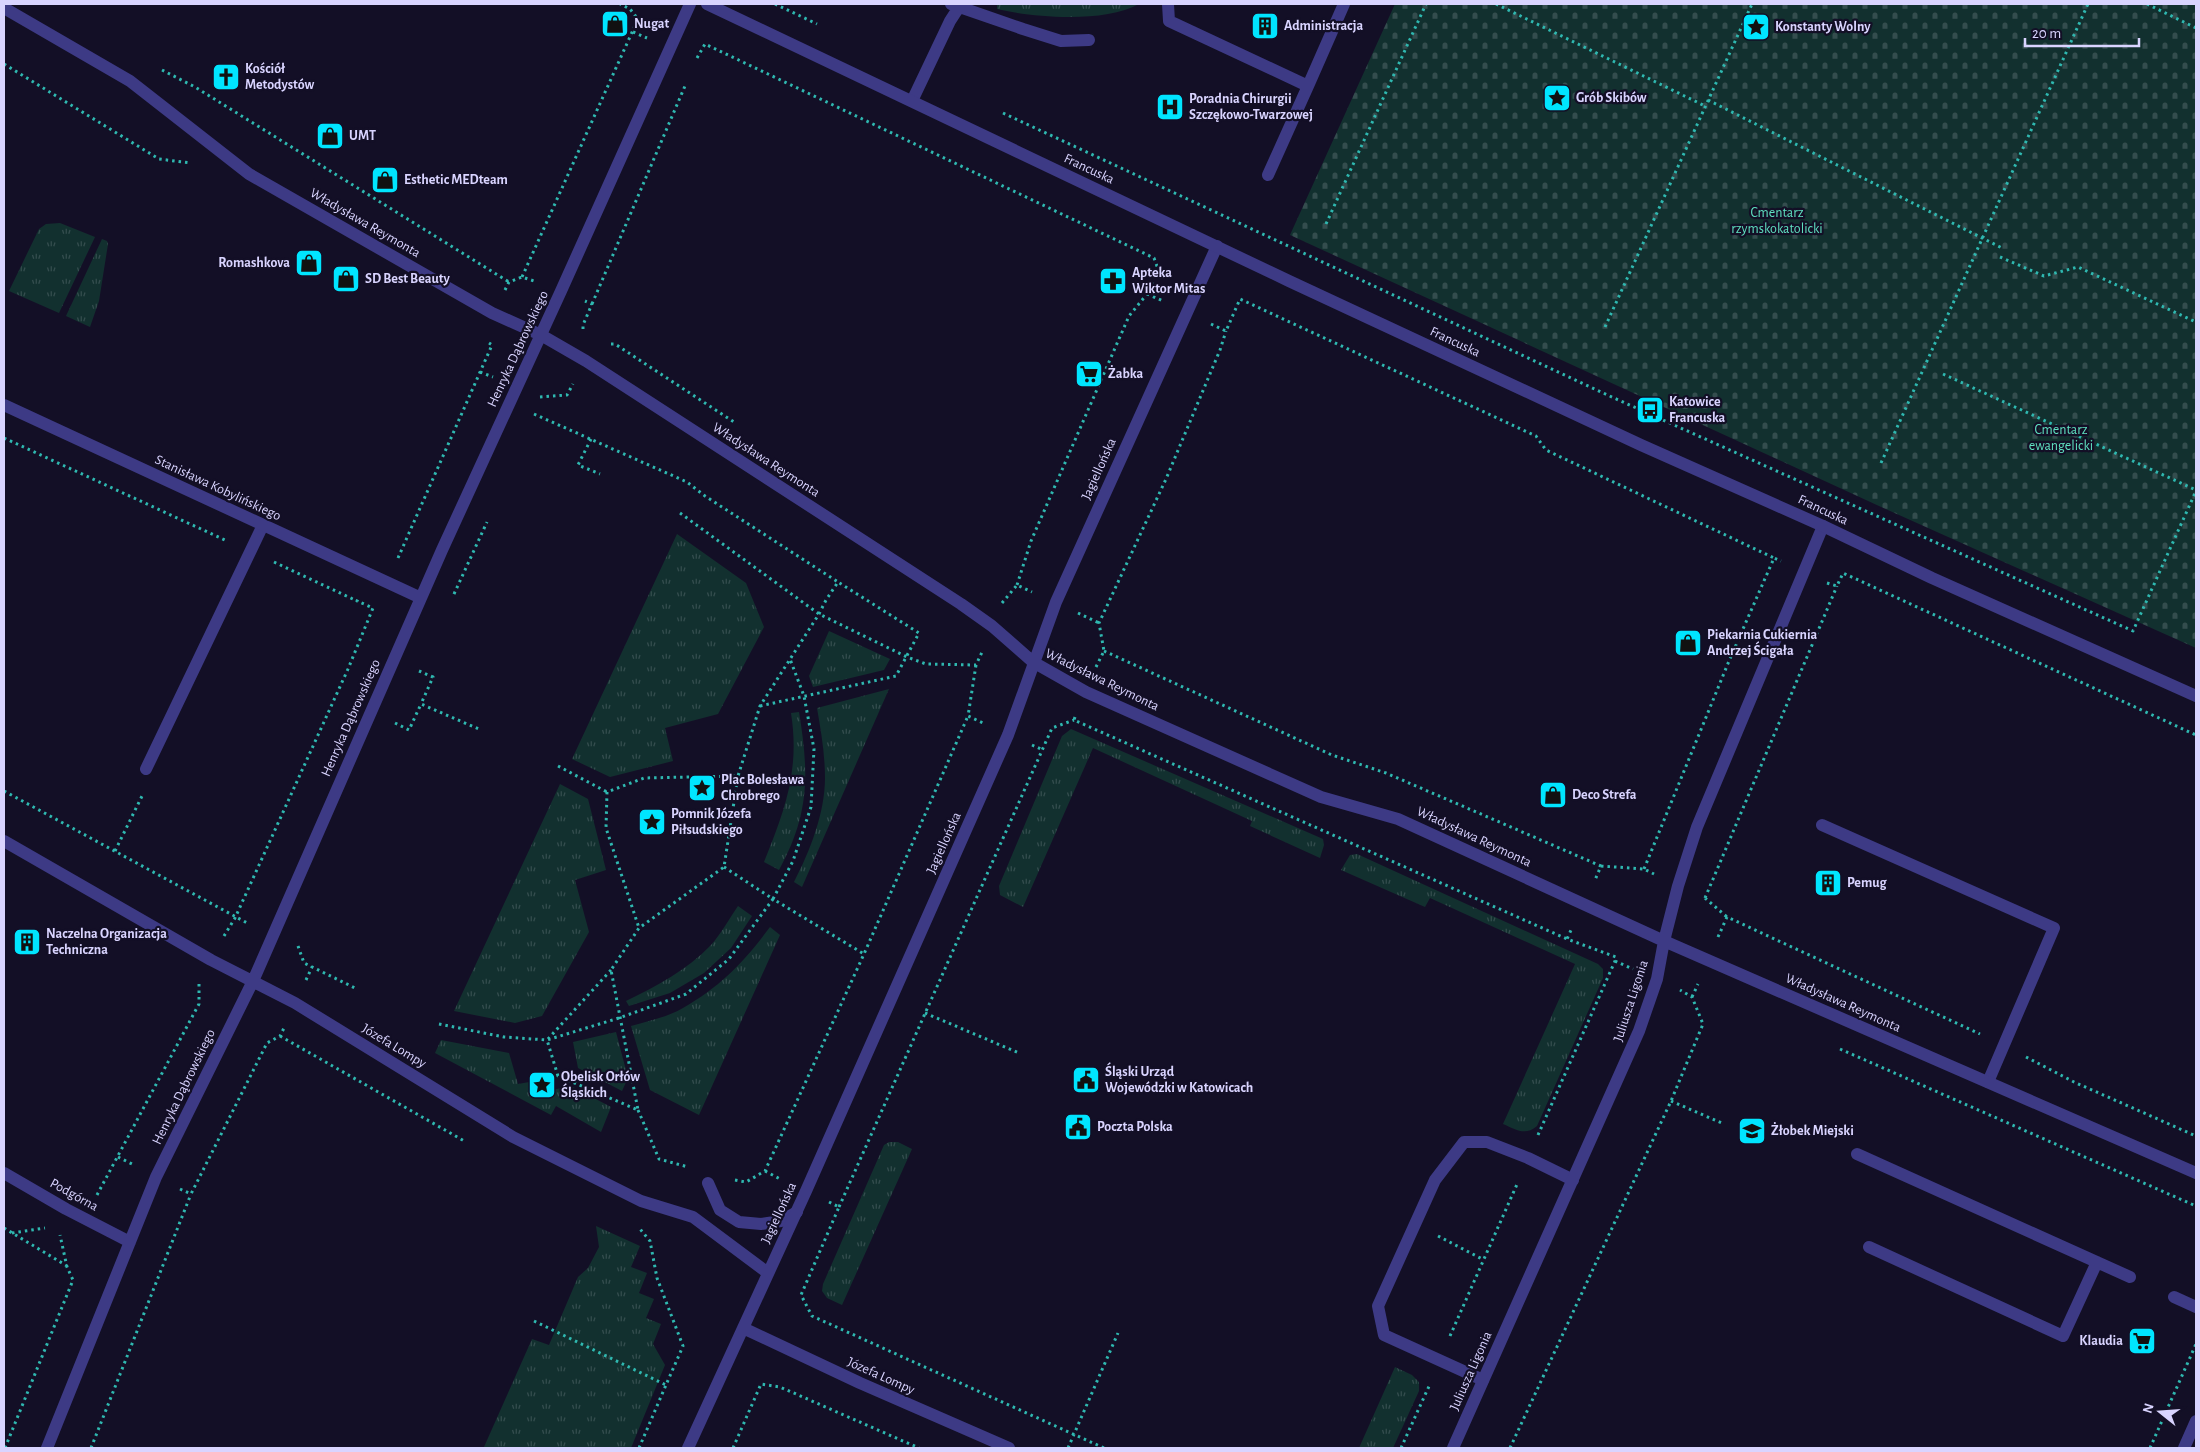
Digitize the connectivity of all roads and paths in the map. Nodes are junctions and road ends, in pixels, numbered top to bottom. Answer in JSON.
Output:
{"nodes":[{"id":1,"x":620,"y":4,"type":"edge"},
{"id":2,"x":690,"y":4,"type":"edge"},
{"id":3,"x":706,"y":4,"type":"edge"},
{"id":4,"x":775,"y":4,"type":"edge"},
{"id":5,"x":1168,"y":4,"type":"edge"},
{"id":6,"x":1344,"y":4,"type":"edge"},
{"id":7,"x":1426,"y":4,"type":"edge"},
{"id":8,"x":1496,"y":4,"type":"edge"},
{"id":9,"x":1752,"y":4,"type":"edge"},
{"id":10,"x":2088,"y":4,"type":"edge"},
{"id":11,"x":2147,"y":4,"type":"edge"},
{"id":12,"x":957,"y":5,"type":"edge"},
{"id":13,"x":4,"y":8,"type":"edge"},
{"id":14,"x":819,"y":25,"type":"dead end"},
{"id":15,"x":2196,"y":28,"type":"edge"},
{"id":16,"x":1089,"y":40,"type":"dead end"},
{"id":17,"x":696,"y":59,"type":"dead end"},
{"id":18,"x":161,"y":69,"type":"dead end"},
{"id":19,"x":689,"y":77,"type":"dead end"},
{"id":20,"x":1308,"y":86,"type":"junction"},
{"id":21,"x":1708,"y":100,"type":"junction"},
{"id":22,"x":912,"y":101,"type":"junction"},
{"id":23,"x":1705,"y":106,"type":"junction"},
{"id":24,"x":1001,"y":112,"type":"dead end"},
{"id":25,"x":1268,"y":174,"type":"dead end"},
{"id":26,"x":1326,"y":224,"type":"dead end"},
{"id":27,"x":1983,"y":239,"type":"junction"},
{"id":28,"x":1217,"y":246,"type":"junction"},
{"id":29,"x":2004,"y":249,"type":"dead end"},
{"id":30,"x":2000,"y":257,"type":"dead end"},
{"id":31,"x":522,"y":277,"type":"dead end"},
{"id":32,"x":509,"y":282,"type":"dead end"},
{"id":33,"x":1147,"y":294,"type":"junction"},
{"id":34,"x":592,"y":304,"type":"dead end"},
{"id":35,"x":1187,"y":312,"type":"junction"},
{"id":36,"x":2196,"y":322,"type":"edge"},
{"id":37,"x":1605,"y":327,"type":"dead end"},
{"id":38,"x":1226,"y":331,"type":"junction"},
{"id":39,"x":540,"y":335,"type":"junction"},
{"id":40,"x":480,"y":372,"type":"dead end"},
{"id":41,"x":1943,"y":374,"type":"dead end"},
{"id":42,"x":4,"y":405,"type":"edge"},
{"id":43,"x":534,"y":414,"type":"dead end"},
{"id":44,"x":4,"y":438,"type":"edge"},
{"id":45,"x":591,"y":439,"type":"junction"},
{"id":46,"x":1881,"y":464,"type":"dead end"},
{"id":47,"x":600,"y":474,"type":"dead end"},
{"id":48,"x":2196,"y":490,"type":"edge"},
{"id":49,"x":680,"y":513,"type":"dead end"},
{"id":50,"x":263,"y":525,"type":"junction"},
{"id":51,"x":1823,"y":526,"type":"junction"},
{"id":52,"x":408,"y":536,"type":"dead end"},
{"id":53,"x":250,"y":552,"type":"junction"},
{"id":54,"x":1774,"y":558,"type":"junction"},
{"id":55,"x":1804,"y":573,"type":"junction"},
{"id":56,"x":838,"y":582,"type":"junction"},
{"id":57,"x":1017,"y":585,"type":"dead end"},
{"id":58,"x":1836,"y":586,"type":"junction"},
{"id":59,"x":421,"y":598,"type":"junction"},
{"id":60,"x":357,"y":601,"type":"dead end"},
{"id":61,"x":819,"y":614,"type":"junction"},
{"id":62,"x":1104,"y":651,"type":"junction"},
{"id":63,"x":907,"y":657,"type":"junction"},
{"id":64,"x":790,"y":659,"type":"junction"},
{"id":65,"x":1033,"y":662,"type":"junction"},
{"id":66,"x":348,"y":669,"type":"dead end"},
{"id":67,"x":419,"y":671,"type":"dead end"},
{"id":68,"x":1086,"y":692,"type":"junction"},
{"id":69,"x":804,"y":696,"type":"junction"},
{"id":70,"x":2196,"y":696,"type":"edge"},
{"id":71,"x":421,"y":704,"type":"junction"},
{"id":72,"x":760,"y":706,"type":"junction"},
{"id":73,"x":968,"y":716,"type":"dead end"},
{"id":74,"x":1074,"y":720,"type":"junction"},
{"id":75,"x":395,"y":723,"type":"dead end"},
{"id":76,"x":481,"y":730,"type":"dead end"},
{"id":77,"x":2196,"y":735,"type":"edge"},
{"id":78,"x":558,"y":766,"type":"dead end"},
{"id":79,"x":146,"y":769,"type":"dead end"},
{"id":80,"x":738,"y":776,"type":"junction"},
{"id":81,"x":4,"y":791,"type":"edge"},
{"id":82,"x":607,"y":792,"type":"junction"},
{"id":83,"x":1822,"y":825,"type":"dead end"},
{"id":84,"x":4,"y":841,"type":"edge"},
{"id":85,"x":724,"y":867,"type":"junction"},
{"id":86,"x":1644,"y":869,"type":"dead end"},
{"id":87,"x":1705,"y":898,"type":"dead end"},
{"id":88,"x":773,"y":899,"type":"junction"},
{"id":89,"x":1584,"y":904,"type":"junction"},
{"id":90,"x":235,"y":918,"type":"junction"},
{"id":91,"x":639,"y":928,"type":"junction"},
{"id":92,"x":1567,"y":939,"type":"junction"},
{"id":93,"x":1664,"y":941,"type":"junction"},
{"id":94,"x":298,"y":946,"type":"dead end"},
{"id":95,"x":864,"y":954,"type":"junction"},
{"id":96,"x":211,"y":960,"type":"junction"},
{"id":97,"x":1709,"y":960,"type":"junction"},
{"id":98,"x":1616,"y":961,"type":"junction"},
{"id":99,"x":611,"y":970,"type":"junction"},
{"id":100,"x":1657,"y":979,"type":"junction"},
{"id":101,"x":253,"y":981,"type":"junction"},
{"id":102,"x":356,"y":988,"type":"dead end"},
{"id":103,"x":1692,"y":997,"type":"junction"},
{"id":104,"x":926,"y":1013,"type":"junction"},
{"id":105,"x":619,"y":1018,"type":"junction"},
{"id":106,"x":439,"y":1024,"type":"dead end"},
{"id":107,"x":280,"y":1036,"type":"dead end"},
{"id":108,"x":1987,"y":1037,"type":"dead end"},
{"id":109,"x":547,"y":1040,"type":"junction"},
{"id":110,"x":267,"y":1043,"type":"dead end"},
{"id":111,"x":1834,"y":1047,"type":"dead end"},
{"id":112,"x":1019,"y":1053,"type":"dead end"},
{"id":113,"x":2021,"y":1054,"type":"dead end"},
{"id":114,"x":1988,"y":1082,"type":"junction"},
{"id":115,"x":1671,"y":1101,"type":"junction"},
{"id":116,"x":638,"y":1110,"type":"junction"},
{"id":117,"x":1724,"y":1124,"type":"dead end"},
{"id":118,"x":2196,"y":1136,"type":"edge"},
{"id":119,"x":1857,"y":1154,"type":"dead end"},
{"id":120,"x":118,"y":1157,"type":"dead end"},
{"id":121,"x":1528,"y":1158,"type":"junction"},
{"id":122,"x":694,"y":1169,"type":"dead end"},
{"id":123,"x":4,"y":1173,"type":"edge"},
{"id":124,"x":2196,"y":1173,"type":"edge"},
{"id":125,"x":729,"y":1178,"type":"dead end"},
{"id":126,"x":1573,"y":1180,"type":"junction"},
{"id":127,"x":708,"y":1184,"type":"dead end"},
{"id":128,"x":191,"y":1194,"type":"dead end"},
{"id":129,"x":2196,"y":1206,"type":"edge"},
{"id":130,"x":839,"y":1207,"type":"dead end"},
{"id":131,"x":797,"y":1212,"type":"junction"},
{"id":132,"x":638,"y":1226,"type":"dead end"},
{"id":133,"x":48,"y":1227,"type":"dead end"},
{"id":134,"x":4,"y":1228,"type":"edge"},
{"id":135,"x":12,"y":1233,"type":"junction"},
{"id":136,"x":60,"y":1234,"type":"dead end"},
{"id":137,"x":1443,"y":1239,"type":"dead end"},
{"id":138,"x":130,"y":1242,"type":"junction"},
{"id":139,"x":1869,"y":1247,"type":"dead end"},
{"id":140,"x":1484,"y":1260,"type":"junction"},
{"id":141,"x":2096,"y":1262,"type":"junction"},
{"id":142,"x":67,"y":1267,"type":"junction"},
{"id":143,"x":768,"y":1273,"type":"junction"},
{"id":144,"x":2130,"y":1278,"type":"dead end"},
{"id":145,"x":801,"y":1295,"type":"dead end"},
{"id":146,"x":2174,"y":1297,"type":"dead end"},
{"id":147,"x":2196,"y":1307,"type":"edge"},
{"id":148,"x":534,"y":1321,"type":"dead end"},
{"id":149,"x":743,"y":1328,"type":"junction"},
{"id":150,"x":1118,"y":1333,"type":"dead end"},
{"id":151,"x":2196,"y":1344,"type":"edge"},
{"id":152,"x":1440,"y":1361,"type":"junction"},
{"id":153,"x":1483,"y":1380,"type":"junction"},
{"id":154,"x":666,"y":1386,"type":"junction"},
{"id":155,"x":2196,"y":1421,"type":"edge"},
{"id":156,"x":1074,"y":1435,"type":"junction"},
{"id":157,"x":6,"y":1448,"type":"edge"},
{"id":158,"x":47,"y":1448,"type":"edge"},
{"id":159,"x":91,"y":1448,"type":"edge"},
{"id":160,"x":639,"y":1448,"type":"edge"},
{"id":161,"x":688,"y":1448,"type":"edge"},
{"id":162,"x":733,"y":1448,"type":"edge"},
{"id":163,"x":919,"y":1448,"type":"edge"},
{"id":164,"x":1009,"y":1448,"type":"edge"},
{"id":165,"x":1068,"y":1448,"type":"edge"},
{"id":166,"x":1104,"y":1448,"type":"edge"},
{"id":167,"x":1400,"y":1448,"type":"edge"},
{"id":168,"x":1453,"y":1448,"type":"edge"},
{"id":169,"x":1510,"y":1448,"type":"edge"},
{"id":170,"x":2150,"y":1448,"type":"edge"},
{"id":171,"x":2184,"y":1448,"type":"edge"}],
"edges":[{"from":1,"to":31,"type":"path"},
{"from":2,"to":39,"type":"street","name":"Henryka Dąbrowskiego"},
{"from":3,"to":22,"type":"street","name":"Francuska"},
{"from":4,"to":14,"type":"path"},
{"from":5,"to":20,"type":"street"},
{"from":6,"to":20,"type":"street"},
{"from":7,"to":26,"type":"path"},
{"from":8,"to":23,"type":"path"},
{"from":9,"to":21,"type":"path"},
{"from":10,"to":27,"type":"path"},
{"from":11,"to":15,"type":"path"},
{"from":12,"to":16,"type":"street"},
{"from":12,"to":22,"type":"street"},
{"from":13,"to":39,"type":"street","name":"Władysława Reymonta"},
{"from":17,"to":33,"type":"path"},
{"from":18,"to":32,"type":"path"},
{"from":19,"to":34,"type":"path"},
{"from":20,"to":25,"type":"street"},
{"from":21,"to":23,"type":"path"},
{"from":21,"to":27,"type":"path"},
{"from":22,"to":28,"type":"street","name":"Francuska"},
{"from":23,"to":37,"type":"path"},
{"from":24,"to":48,"type":"path"},
{"from":27,"to":29,"type":"path"},
{"from":27,"to":46,"type":"path"},
{"from":28,"to":35,"type":"street","name":"Jagiellońska"},
{"from":28,"to":51,"type":"street","name":"Francuska"},
{"from":30,"to":36,"type":"path"},
{"from":33,"to":35,"type":"path"},
{"from":33,"to":57,"type":"path"},
{"from":35,"to":38,"type":"path"},
{"from":35,"to":65,"type":"street","name":"Jagiellońska"},
{"from":38,"to":54,"type":"path"},
{"from":38,"to":62,"type":"path"},
{"from":39,"to":59,"type":"street","name":"Henryka Dąbrowskiego"},
{"from":39,"to":65,"type":"street","name":"Władysława Reymonta"},
{"from":40,"to":52,"type":"path"},
{"from":41,"to":48,"type":"path"},
{"from":42,"to":50,"type":"street","name":"Stanisława Kobylińskiego"},
{"from":43,"to":45,"type":"path"},
{"from":44,"to":53,"type":"path"},
{"from":45,"to":47,"type":"path"},
{"from":45,"to":56,"type":"path"},
{"from":49,"to":61,"type":"path"},
{"from":50,"to":53,"type":"street"},
{"from":50,"to":59,"type":"street","name":"Stanisława Kobylińskiego"},
{"from":51,"to":55,"type":"street","name":"Juliusza Ligonia"},
{"from":51,"to":70,"type":"street","name":"Francuska"},
{"from":53,"to":60,"type":"path"},
{"from":53,"to":79,"type":"street"},
{"from":54,"to":55,"type":"path"},
{"from":54,"to":86,"type":"path"},
{"from":55,"to":58,"type":"path"},
{"from":55,"to":93,"type":"street","name":"Juliusza Ligonia"},
{"from":56,"to":61,"type":"path"},
{"from":56,"to":63,"type":"path"},
{"from":58,"to":77,"type":"path"},
{"from":58,"to":87,"type":"path"},
{"from":59,"to":101,"type":"street","name":"Henryka Dąbrowskiego"},
{"from":61,"to":63,"type":"path"},
{"from":61,"to":64,"type":"path"},
{"from":62,"to":68,"type":"path"},
{"from":62,"to":89,"type":"path"},
{"from":63,"to":69,"type":"path"},
{"from":64,"to":69,"type":"path"},
{"from":64,"to":72,"type":"path"},
{"from":65,"to":68,"type":"street","name":"Władysława Reymonta"},
{"from":65,"to":131,"type":"street","name":"Jagiellońska"},
{"from":66,"to":90,"type":"path"},
{"from":67,"to":71,"type":"path"},
{"from":68,"to":74,"type":"path"},
{"from":68,"to":89,"type":"street","name":"Władysława Reymonta"},
{"from":69,"to":72,"type":"path"},
{"from":69,"to":88,"type":"path"},
{"from":71,"to":75,"type":"path"},
{"from":71,"to":76,"type":"path"},
{"from":72,"to":80,"type":"path"},
{"from":73,"to":95,"type":"path"},
{"from":74,"to":92,"type":"path"},
{"from":74,"to":104,"type":"path"},
{"from":78,"to":82,"type":"path"},
{"from":80,"to":82,"type":"path"},
{"from":80,"to":85,"type":"path"},
{"from":81,"to":90,"type":"path"},
{"from":82,"to":91,"type":"path"},
{"from":83,"to":114,"type":"street"},
{"from":84,"to":96,"type":"street","name":"Józefa Lompy"},
{"from":85,"to":88,"type":"path"},
{"from":85,"to":91,"type":"path"},
{"from":88,"to":95,"type":"path"},
{"from":88,"to":105,"type":"path"},
{"from":89,"to":92,"type":"path"},
{"from":89,"to":93,"type":"street","name":"Władysława Reymonta"},
{"from":90,"to":96,"type":"path"},
{"from":91,"to":99,"type":"path"},
{"from":92,"to":98,"type":"path"},
{"from":93,"to":97,"type":"street","name":"Władysława Reymonta"},
{"from":93,"to":100,"type":"street","name":"Juliusza Ligonia"},
{"from":94,"to":102,"type":"path"},
{"from":95,"to":125,"type":"path"},
{"from":96,"to":101,"type":"street","name":"Józefa Lompy"},
{"from":96,"to":120,"type":"path"},
{"from":97,"to":103,"type":"path"},
{"from":97,"to":108,"type":"path"},
{"from":97,"to":114,"type":"street","name":"Władysława Reymonta"},
{"from":98,"to":100,"type":"path"},
{"from":98,"to":121,"type":"path"},
{"from":99,"to":105,"type":"path"},
{"from":99,"to":109,"type":"path"},
{"from":100,"to":103,"type":"path"},
{"from":100,"to":126,"type":"street","name":"Juliusza Ligonia"},
{"from":101,"to":138,"type":"street","name":"Henryka Dąbrowskiego"},
{"from":101,"to":143,"type":"street","name":"Józefa Lompy"},
{"from":103,"to":115,"type":"path"},
{"from":104,"to":112,"type":"path"},
{"from":104,"to":130,"type":"path"},
{"from":105,"to":109,"type":"path"},
{"from":105,"to":116,"type":"path"},
{"from":106,"to":109,"type":"path"},
{"from":107,"to":110,"type":"path"},
{"from":109,"to":116,"type":"path"},
{"from":111,"to":129,"type":"path"},
{"from":113,"to":118,"type":"path"},
{"from":114,"to":124,"type":"street","name":"Władysława Reymonta"},
{"from":115,"to":117,"type":"path"},
{"from":115,"to":169,"type":"path"},
{"from":116,"to":122,"type":"path"},
{"from":119,"to":141,"type":"street"},
{"from":121,"to":126,"type":"street"},
{"from":121,"to":140,"type":"path"},
{"from":121,"to":152,"type":"street"},
{"from":123,"to":138,"type":"street","name":"Podgórna"},
{"from":126,"to":153,"type":"street","name":"Juliusza Ligonia"},
{"from":127,"to":131,"type":"street"},
{"from":128,"to":159,"type":"path"},
{"from":131,"to":143,"type":"street","name":"Jagiellońska"},
{"from":132,"to":154,"type":"path"},
{"from":133,"to":135,"type":"path"},
{"from":134,"to":135,"type":"path"},
{"from":135,"to":142,"type":"path"},
{"from":136,"to":142,"type":"path"},
{"from":137,"to":140,"type":"path"},
{"from":138,"to":158,"type":"street","name":"Henryka Dąbrowskiego"},
{"from":139,"to":141,"type":"street"},
{"from":140,"to":152,"type":"path"},
{"from":141,"to":144,"type":"street"},
{"from":142,"to":157,"type":"path"},
{"from":143,"to":149,"type":"street","name":"Jagiellońska"},
{"from":145,"to":156,"type":"path"},
{"from":146,"to":147,"type":"street"},
{"from":148,"to":154,"type":"path"},
{"from":149,"to":161,"type":"street","name":"Jagiellońska"},
{"from":149,"to":164,"type":"street","name":"Józefa Lompy"},
{"from":150,"to":156,"type":"path"},
{"from":151,"to":170,"type":"path"},
{"from":152,"to":153,"type":"street"},
{"from":152,"to":167,"type":"path"},
{"from":153,"to":168,"type":"street","name":"Juliusza Ligonia"},
{"from":154,"to":160,"type":"path"},
{"from":155,"to":171,"type":"street"},
{"from":156,"to":165,"type":"path"},
{"from":156,"to":166,"type":"path"},
{"from":162,"to":163,"type":"path"}]}
